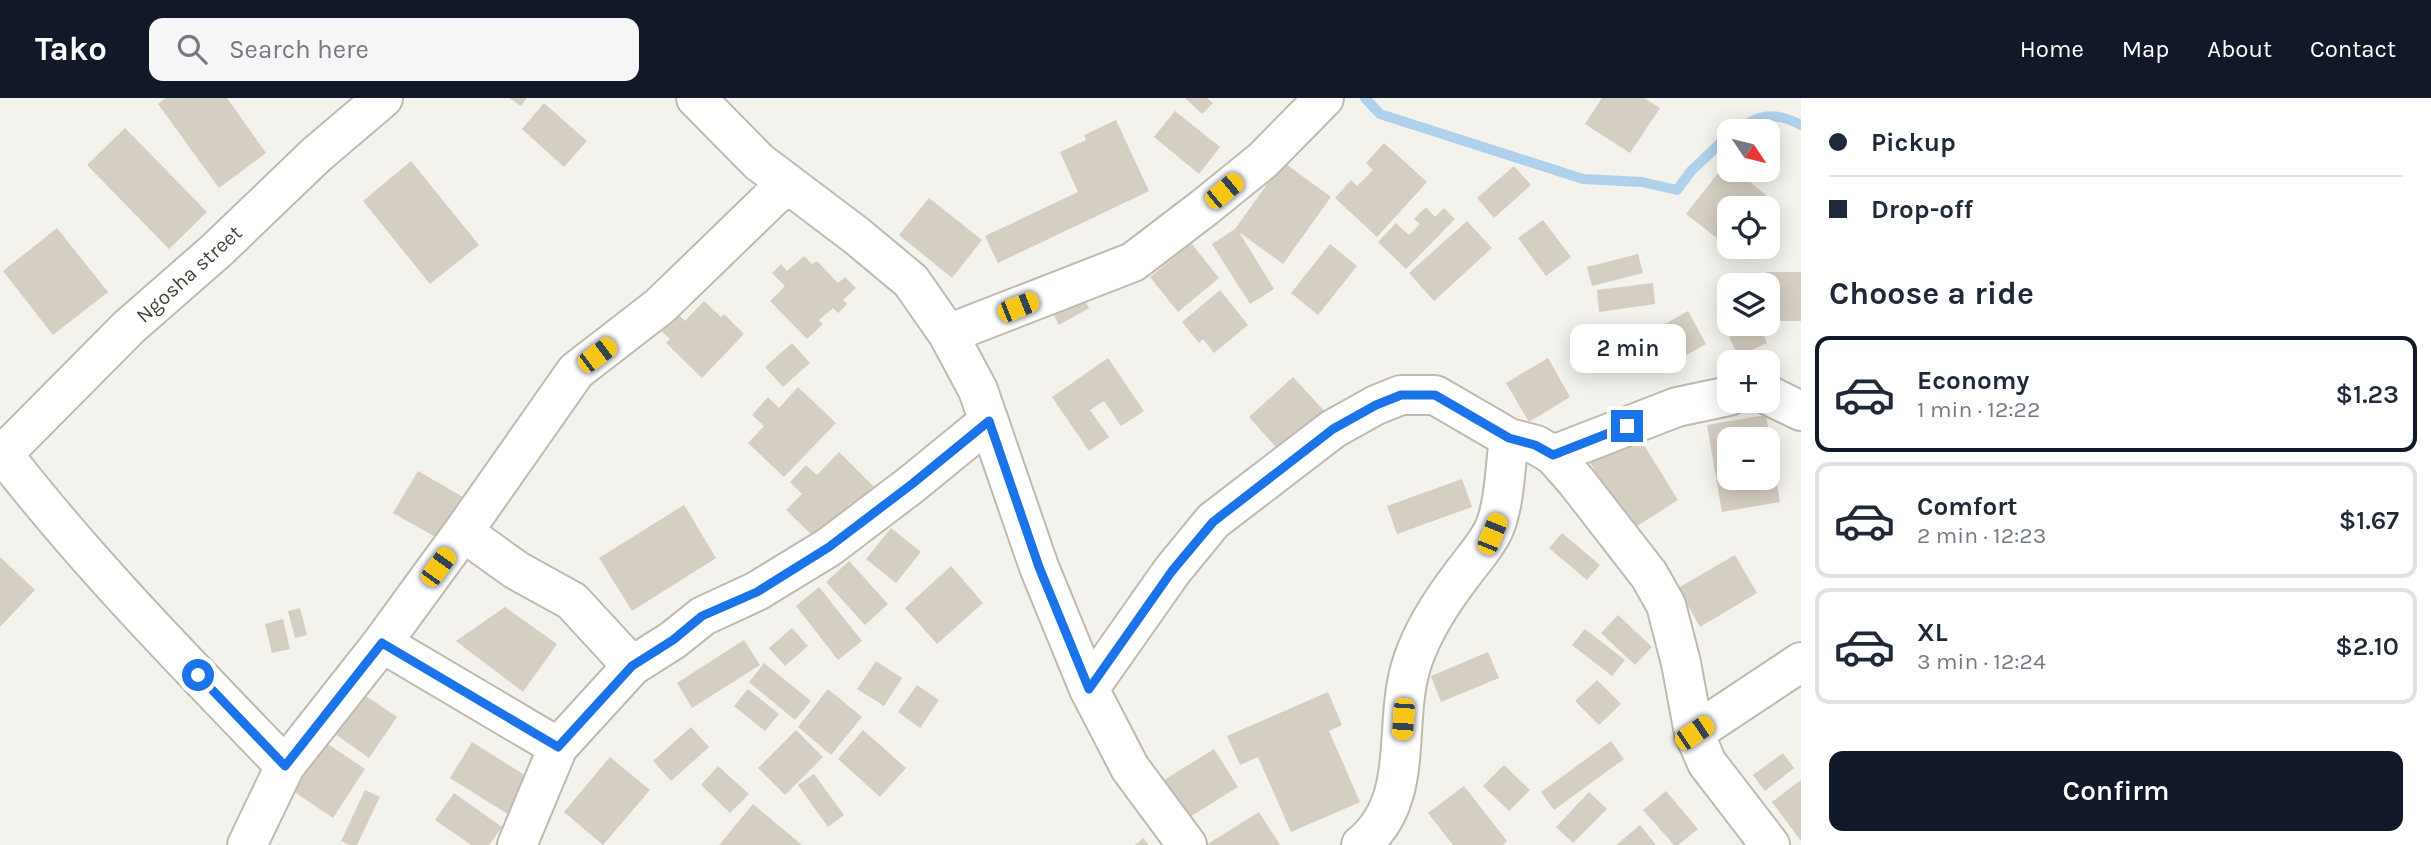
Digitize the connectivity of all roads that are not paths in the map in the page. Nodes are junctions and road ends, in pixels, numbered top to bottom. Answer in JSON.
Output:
{"nodes":[{"id":1,"x":383,"y":98,"type":"edge"},
{"id":2,"x":696,"y":98,"type":"edge"},
{"id":3,"x":1324,"y":98,"type":"edge"},
{"id":4,"x":787,"y":183,"type":"junction"},
{"id":5,"x":948,"y":334,"type":"junction"},
{"id":6,"x":1717,"y":399,"type":"edge"},
{"id":7,"x":1780,"y":401,"type":"edge"},
{"id":8,"x":1801,"y":411,"type":"edge"},
{"id":9,"x":989,"y":421,"type":"junction"},
{"id":10,"x":1509,"y":438,"type":"junction"},
{"id":11,"x":1553,"y":455,"type":"junction"},
{"id":12,"x":1,"y":456,"type":"edge"},
{"id":13,"x":463,"y":532,"type":"junction"},
{"id":14,"x":382,"y":643,"type":"junction"},
{"id":15,"x":1801,"y":662,"type":"edge"},
{"id":16,"x":632,"y":666,"type":"junction"},
{"id":17,"x":1089,"y":689,"type":"junction"},
{"id":18,"x":1694,"y":733,"type":"junction"},
{"id":19,"x":558,"y":747,"type":"junction"},
{"id":20,"x":285,"y":766,"type":"junction"},
{"id":21,"x":247,"y":845,"type":"edge"},
{"id":22,"x":517,"y":845,"type":"edge"},
{"id":23,"x":1188,"y":845,"type":"edge"},
{"id":24,"x":1361,"y":845,"type":"edge"},
{"id":25,"x":1770,"y":845,"type":"edge"}],
"edges":[{"from":1,"to":12,"type":"street","name":"Ngosha street"},
{"from":2,"to":4,"type":"street"},
{"from":3,"to":5,"type":"street"},
{"from":4,"to":5,"type":"street"},
{"from":4,"to":13,"type":"street"},
{"from":5,"to":9,"type":"street"},
{"from":6,"to":11,"type":"street"},
{"from":7,"to":8,"type":"street"},
{"from":9,"to":16,"type":"street"},
{"from":9,"to":17,"type":"street"},
{"from":10,"to":11,"type":"street"},
{"from":10,"to":17,"type":"street"},
{"from":10,"to":24,"type":"street"},
{"from":11,"to":18,"type":"street"},
{"from":12,"to":20,"type":"street"},
{"from":13,"to":14,"type":"street"},
{"from":13,"to":16,"type":"street"},
{"from":14,"to":19,"type":"street"},
{"from":14,"to":20,"type":"street"},
{"from":15,"to":18,"type":"street"},
{"from":16,"to":19,"type":"street"},
{"from":17,"to":23,"type":"street"},
{"from":18,"to":25,"type":"street"},
{"from":19,"to":22,"type":"street"},
{"from":20,"to":21,"type":"street"}]}
